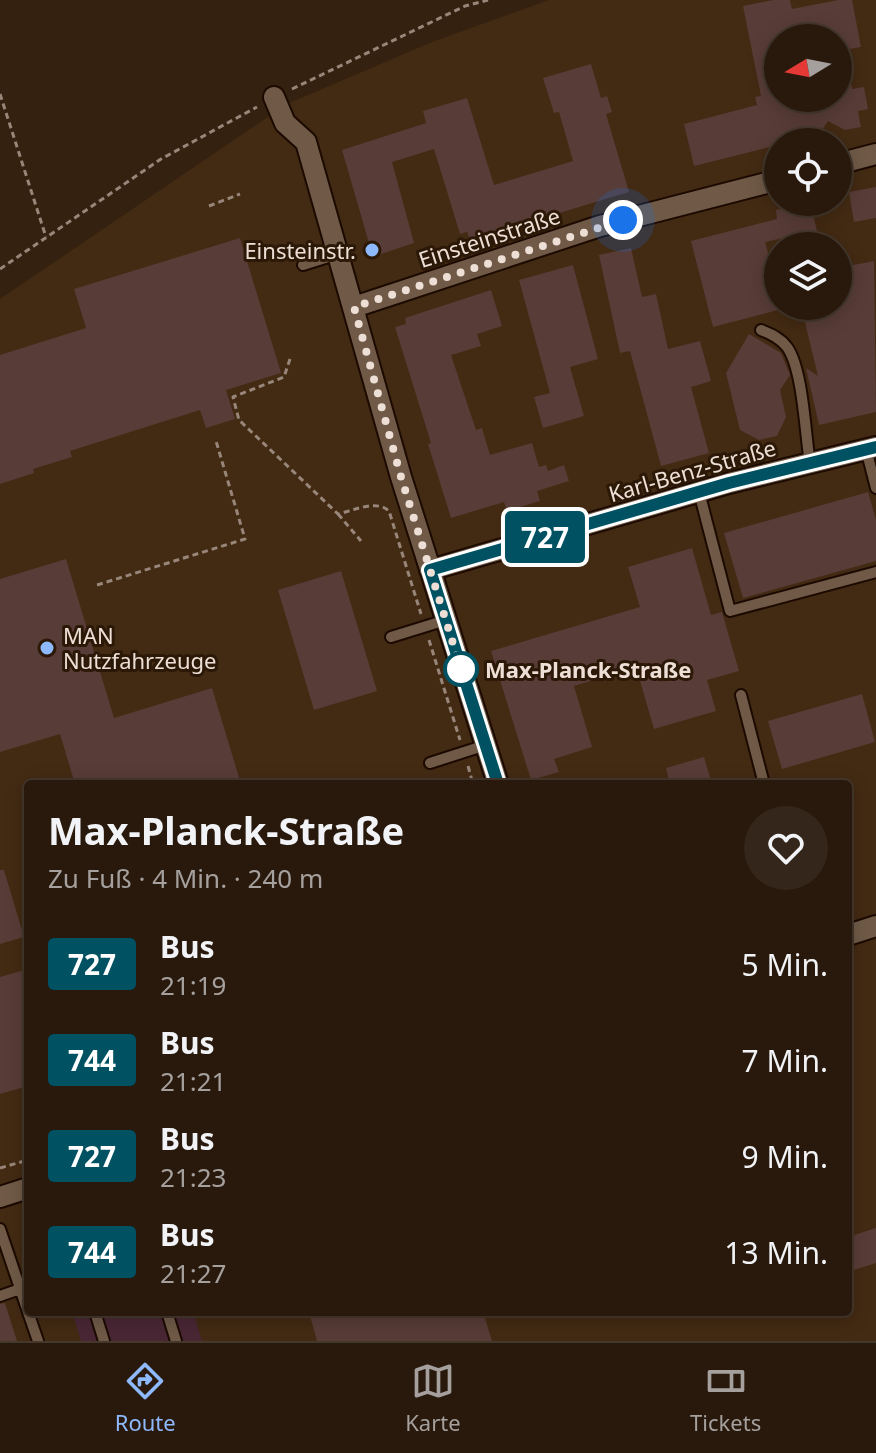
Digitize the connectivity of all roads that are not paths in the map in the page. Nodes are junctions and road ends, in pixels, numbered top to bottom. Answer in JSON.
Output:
{"nodes":[{"id":1,"x":274,"y":97,"type":"road end"},
{"id":2,"x":876,"y":154,"type":"edge"},
{"id":3,"x":852,"y":160,"type":"edge"},
{"id":4,"x":764,"y":184,"type":"edge"},
{"id":5,"x":340,"y":254,"type":"junction"},
{"id":6,"x":303,"y":265,"type":"dead end"},
{"id":7,"x":354,"y":307,"type":"junction"},
{"id":8,"x":761,"y":330,"type":"dead end"},
{"id":9,"x":871,"y":448,"type":"edge"},
{"id":10,"x":810,"y":463,"type":"junction"},
{"id":11,"x":876,"y":488,"type":"edge"},
{"id":12,"x":699,"y":492,"type":"junction"},
{"id":13,"x":430,"y":570,"type":"junction"},
{"id":14,"x":876,"y":572,"type":"edge"},
{"id":15,"x":446,"y":620,"type":"junction"},
{"id":16,"x":391,"y":637,"type":"dead end"},
{"id":17,"x":741,"y":695,"type":"dead end"},
{"id":18,"x":486,"y":745,"type":"junction"},
{"id":19,"x":430,"y":763,"type":"dead end"},
{"id":20,"x":497,"y":780,"type":"edge"},
{"id":21,"x":763,"y":780,"type":"edge"},
{"id":22,"x":876,"y":926,"type":"edge"},
{"id":23,"x":852,"y":934,"type":"edge"},
{"id":24,"x":24,"y":1189,"type":"edge"},
{"id":25,"x":0,"y":1197,"type":"edge"},
{"id":26,"x":0,"y":1229,"type":"edge"},
{"id":27,"x":20,"y":1289,"type":"junction"},
{"id":28,"x":0,"y":1296,"type":"edge"},
{"id":29,"x":24,"y":1300,"type":"edge"},
{"id":30,"x":29,"y":1316,"type":"edge"},
{"id":31,"x":96,"y":1316,"type":"edge"},
{"id":32,"x":168,"y":1316,"type":"edge"},
{"id":33,"x":38,"y":1341,"type":"edge"},
{"id":34,"x":104,"y":1341,"type":"edge"},
{"id":35,"x":176,"y":1341,"type":"edge"}],
"edges":[{"from":1,"to":5,"type":"street"},
{"from":2,"to":3,"type":"street"},
{"from":4,"to":7,"type":"street","name":"Einsteinstraße"},
{"from":5,"to":6,"type":"lane"},
{"from":5,"to":7,"type":"street"},
{"from":7,"to":13,"type":"street"},
{"from":8,"to":10,"type":"lane"},
{"from":9,"to":10,"type":"street","name":"Karl-Benz-Straße"},
{"from":9,"to":11,"type":"lane"},
{"from":10,"to":12,"type":"street","name":"Karl-Benz-Straße"},
{"from":12,"to":13,"type":"street","name":"Karl-Benz-Straße"},
{"from":12,"to":14,"type":"lane"},
{"from":13,"to":15,"type":"street"},
{"from":15,"to":16,"type":"lane"},
{"from":15,"to":18,"type":"street"},
{"from":17,"to":21,"type":"lane"},
{"from":18,"to":19,"type":"lane"},
{"from":18,"to":20,"type":"street"},
{"from":22,"to":23,"type":"street"},
{"from":24,"to":25,"type":"street"},
{"from":26,"to":27,"type":"lane"},
{"from":27,"to":28,"type":"lane"},
{"from":27,"to":29,"type":"lane"},
{"from":30,"to":33,"type":"lane"},
{"from":31,"to":34,"type":"lane"},
{"from":32,"to":35,"type":"lane"}]}
